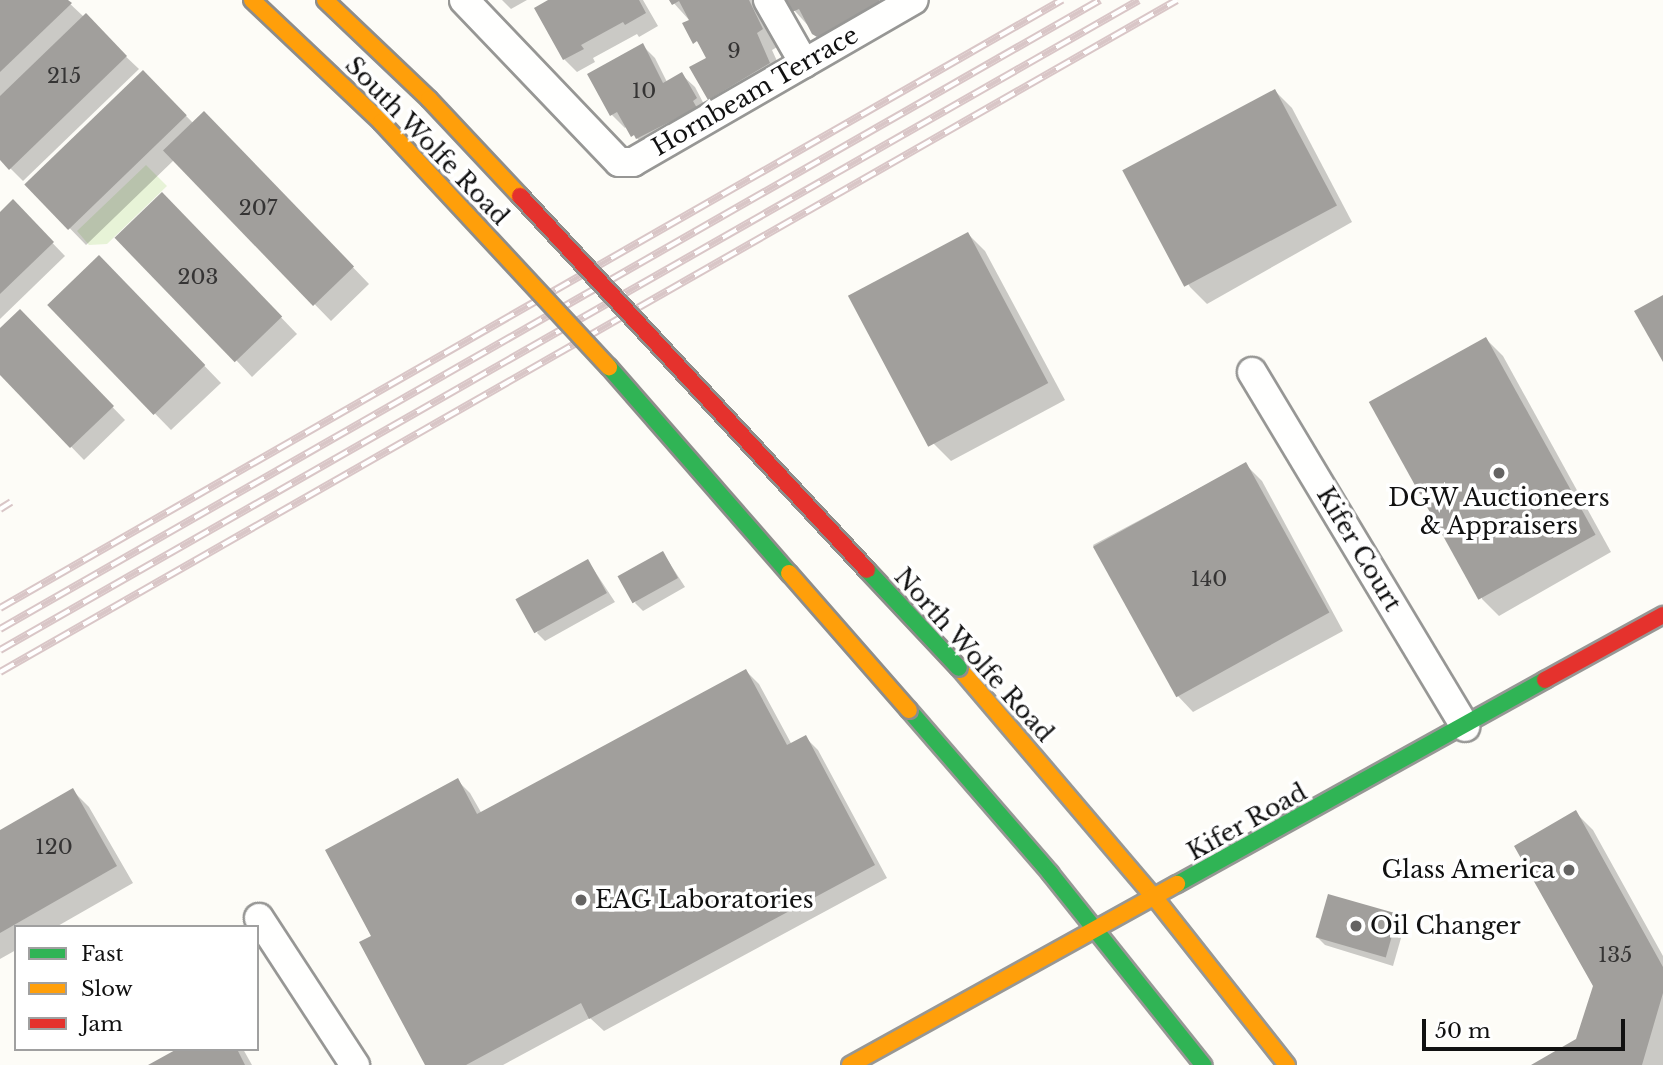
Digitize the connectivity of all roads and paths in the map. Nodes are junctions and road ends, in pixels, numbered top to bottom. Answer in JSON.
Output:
{"nodes":[{"id":1,"x":252,"y":0,"type":"edge"},
{"id":2,"x":325,"y":0,"type":"edge"},
{"id":3,"x":464,"y":0,"type":"edge"},
{"id":4,"x":768,"y":0,"type":"edge"},
{"id":5,"x":914,"y":0,"type":"edge"},
{"id":6,"x":804,"y":63,"type":"junction"},
{"id":7,"x":608,"y":292,"type":"joint"},
{"id":8,"x":1252,"y":372,"type":"dead end"},
{"id":9,"x":1663,"y":615,"type":"edge"},
{"id":10,"x":1465,"y":727,"type":"junction"},
{"id":11,"x":1155,"y":898,"type":"junction"},
{"id":12,"x":259,"y":918,"type":"dead end"},
{"id":13,"x":1094,"y":928,"type":"junction"},
{"id":14,"x":355,"y":1065,"type":"edge"},
{"id":15,"x":850,"y":1065,"type":"edge"},
{"id":16,"x":1203,"y":1065,"type":"edge"},
{"id":17,"x":1287,"y":1065,"type":"edge"}],
"edges":[{"from":1,"to":13,"type":"main road","name":"South Wolfe Road","bridge":true},
{"from":2,"to":7,"type":"main road","name":"South Wolfe Road","bridge":true},
{"from":3,"to":6,"type":"street","name":"Hornbeam Terrace"},
{"from":4,"to":6,"type":"street"},
{"from":5,"to":6,"type":"street","name":"Hornbeam Terrace"},
{"from":7,"to":11,"type":"main road","name":"North Wolfe Road","bridge":true},
{"from":8,"to":10,"type":"street","name":"Kifer Court"},
{"from":9,"to":10,"type":"main road","name":"Kifer Road"},
{"from":10,"to":11,"type":"main road","name":"Kifer Road"},
{"from":11,"to":13,"type":"main road","name":"Kifer Road"},
{"from":11,"to":17,"type":"main road","name":"North Wolfe Road"},
{"from":12,"to":14,"type":"street"},
{"from":13,"to":15,"type":"main road","name":"Kifer Road"},
{"from":13,"to":16,"type":"main road"}]}
